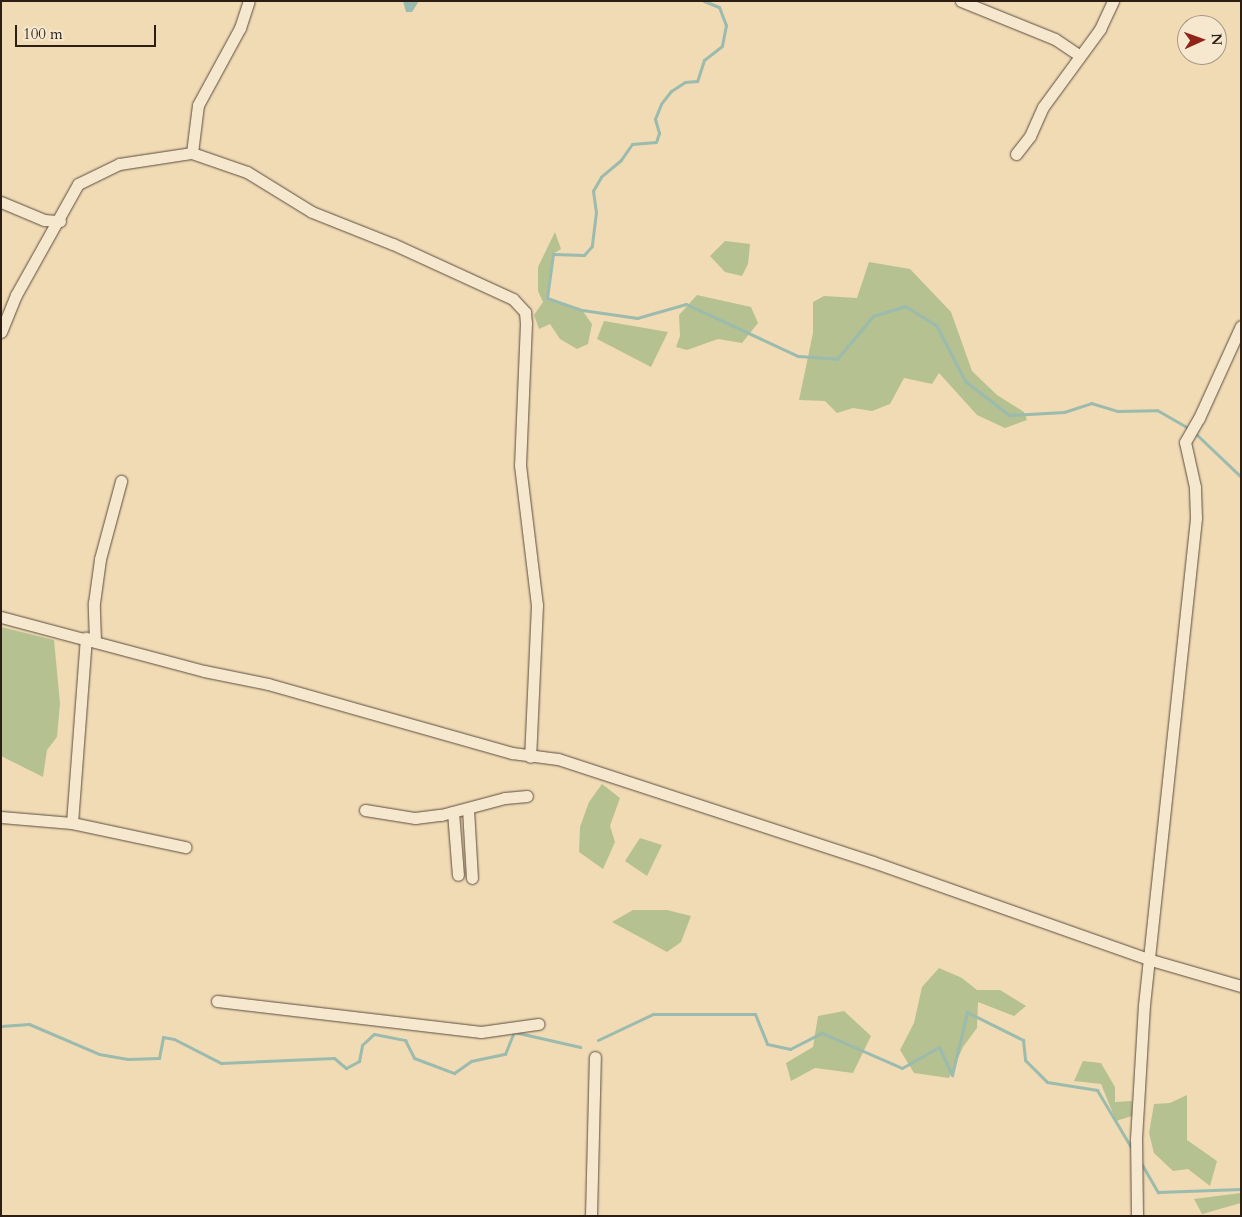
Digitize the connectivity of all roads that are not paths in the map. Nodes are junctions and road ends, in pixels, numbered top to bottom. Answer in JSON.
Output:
{"nodes":[{"id":1,"x":249,"y":1,"type":"edge"},
{"id":2,"x":961,"y":1,"type":"edge"},
{"id":3,"x":1114,"y":1,"type":"edge"},
{"id":4,"x":1080,"y":56,"type":"junction"},
{"id":5,"x":192,"y":153,"type":"junction"},
{"id":6,"x":1016,"y":154,"type":"dead end"},
{"id":7,"x":1,"y":202,"type":"edge"},
{"id":8,"x":60,"y":221,"type":"junction"},
{"id":9,"x":1241,"y":326,"type":"edge"},
{"id":10,"x":1,"y":332,"type":"edge"},
{"id":11,"x":1237,"y":345,"type":"edge"},
{"id":12,"x":121,"y":481,"type":"dead end"},
{"id":13,"x":1,"y":617,"type":"edge"},
{"id":14,"x":91,"y":639,"type":"junction"},
{"id":15,"x":530,"y":757,"type":"junction"},
{"id":16,"x":527,"y":796,"type":"dead end"},
{"id":17,"x":468,"y":808,"type":"junction"},
{"id":18,"x":365,"y":810,"type":"dead end"},
{"id":19,"x":453,"y":812,"type":"junction"},
{"id":20,"x":1,"y":817,"type":"edge"},
{"id":21,"x":72,"y":823,"type":"junction"},
{"id":22,"x":185,"y":847,"type":"dead end"},
{"id":23,"x":458,"y":875,"type":"dead end"},
{"id":24,"x":472,"y":878,"type":"dead end"},
{"id":25,"x":1151,"y":960,"type":"junction"},
{"id":26,"x":1241,"y":986,"type":"edge"},
{"id":27,"x":217,"y":1001,"type":"dead end"},
{"id":28,"x":538,"y":1024,"type":"dead end"},
{"id":29,"x":595,"y":1057,"type":"dead end"},
{"id":30,"x":591,"y":1216,"type":"edge"},
{"id":31,"x":1137,"y":1216,"type":"edge"}],
"edges":[{"from":1,"to":5,"type":"street"},
{"from":2,"to":4,"type":"street"},
{"from":3,"to":4,"type":"street"},
{"from":4,"to":6,"type":"street"},
{"from":5,"to":8,"type":"street"},
{"from":5,"to":15,"type":"street"},
{"from":7,"to":8,"type":"street"},
{"from":8,"to":10,"type":"street"},
{"from":9,"to":11,"type":"street"},
{"from":11,"to":25,"type":"street"},
{"from":12,"to":14,"type":"street"},
{"from":13,"to":14,"type":"street"},
{"from":14,"to":15,"type":"street"},
{"from":14,"to":21,"type":"street"},
{"from":15,"to":25,"type":"street"},
{"from":16,"to":17,"type":"street"},
{"from":17,"to":19,"type":"street"},
{"from":17,"to":24,"type":"street"},
{"from":18,"to":19,"type":"street"},
{"from":19,"to":23,"type":"street"},
{"from":20,"to":21,"type":"street"},
{"from":21,"to":22,"type":"street"},
{"from":25,"to":26,"type":"street"},
{"from":25,"to":31,"type":"street"},
{"from":27,"to":28,"type":"street"},
{"from":29,"to":30,"type":"street"}]}
